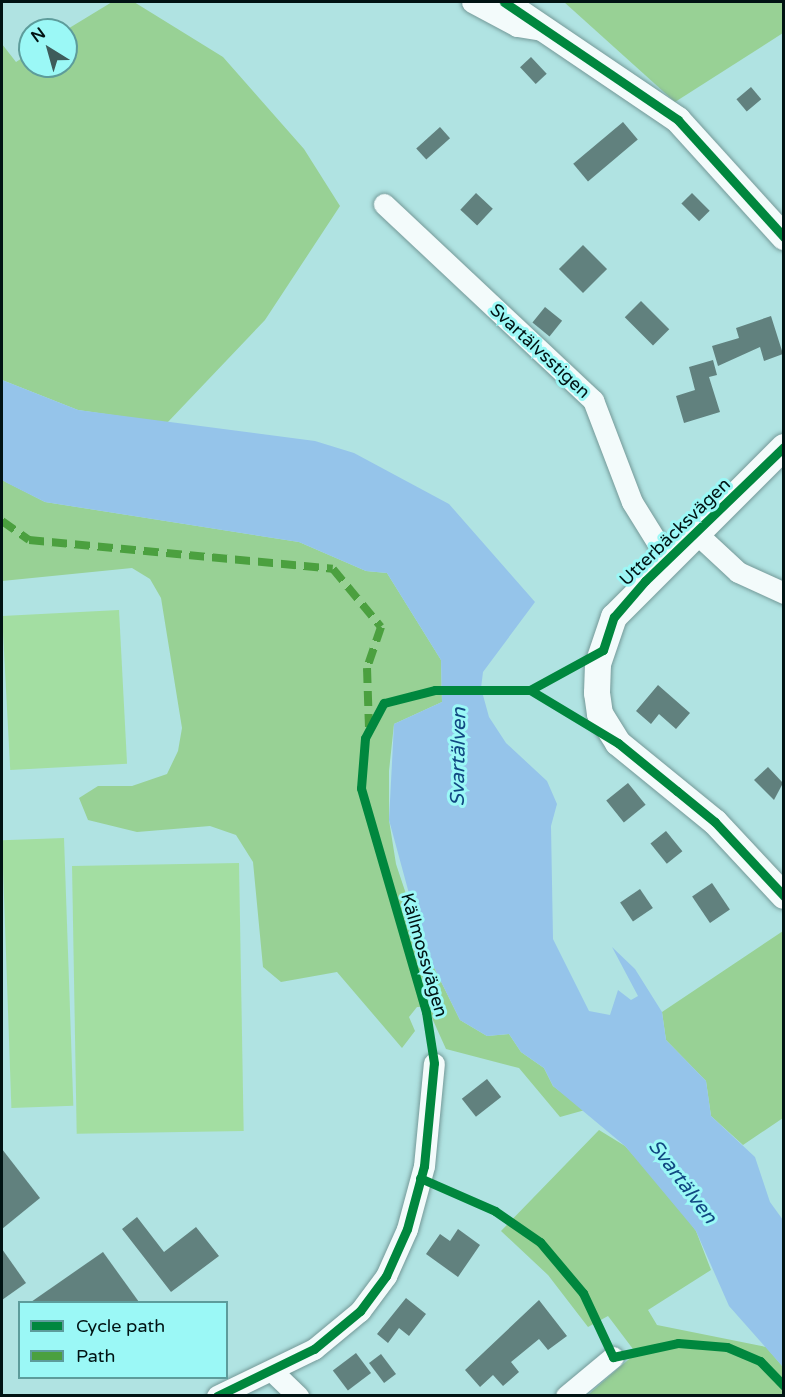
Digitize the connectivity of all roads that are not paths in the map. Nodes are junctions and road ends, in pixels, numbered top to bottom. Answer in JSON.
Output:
{"nodes":[{"id":1,"x":472,"y":2,"type":"edge"},
{"id":2,"x":504,"y":2,"type":"edge"},
{"id":3,"x":542,"y":30,"type":"junction"},
{"id":4,"x":384,"y":204,"type":"dead end"},
{"id":5,"x":783,"y":237,"type":"edge"},
{"id":6,"x":783,"y":447,"type":"edge"},
{"id":7,"x":696,"y":533,"type":"junction"},
{"id":8,"x":668,"y":560,"type":"junction"},
{"id":9,"x":783,"y":593,"type":"edge"},
{"id":10,"x":783,"y":896,"type":"edge"},
{"id":11,"x":434,"y":1063,"type":"dead end"},
{"id":12,"x":614,"y":1357,"type":"dead end"},
{"id":13,"x":273,"y":1372,"type":"junction"},
{"id":14,"x":217,"y":1395,"type":"edge"},
{"id":15,"x":298,"y":1395,"type":"edge"},
{"id":16,"x":567,"y":1395,"type":"edge"}],
"edges":[{"from":1,"to":3,"type":"street"},
{"from":2,"to":3,"type":"street"},
{"from":3,"to":5,"type":"street"},
{"from":4,"to":8,"type":"street","name":"Svartälvsstigen"},
{"from":6,"to":7,"type":"street","name":"Utterbäcksvägen"},
{"from":7,"to":8,"type":"street","name":"Utterbäcksvägen"},
{"from":7,"to":9,"type":"street"},
{"from":8,"to":10,"type":"street","name":"Utterbäcksvägen"},
{"from":11,"to":13,"type":"street"},
{"from":12,"to":16,"type":"street"},
{"from":13,"to":14,"type":"street"},
{"from":13,"to":15,"type":"street"}]}
